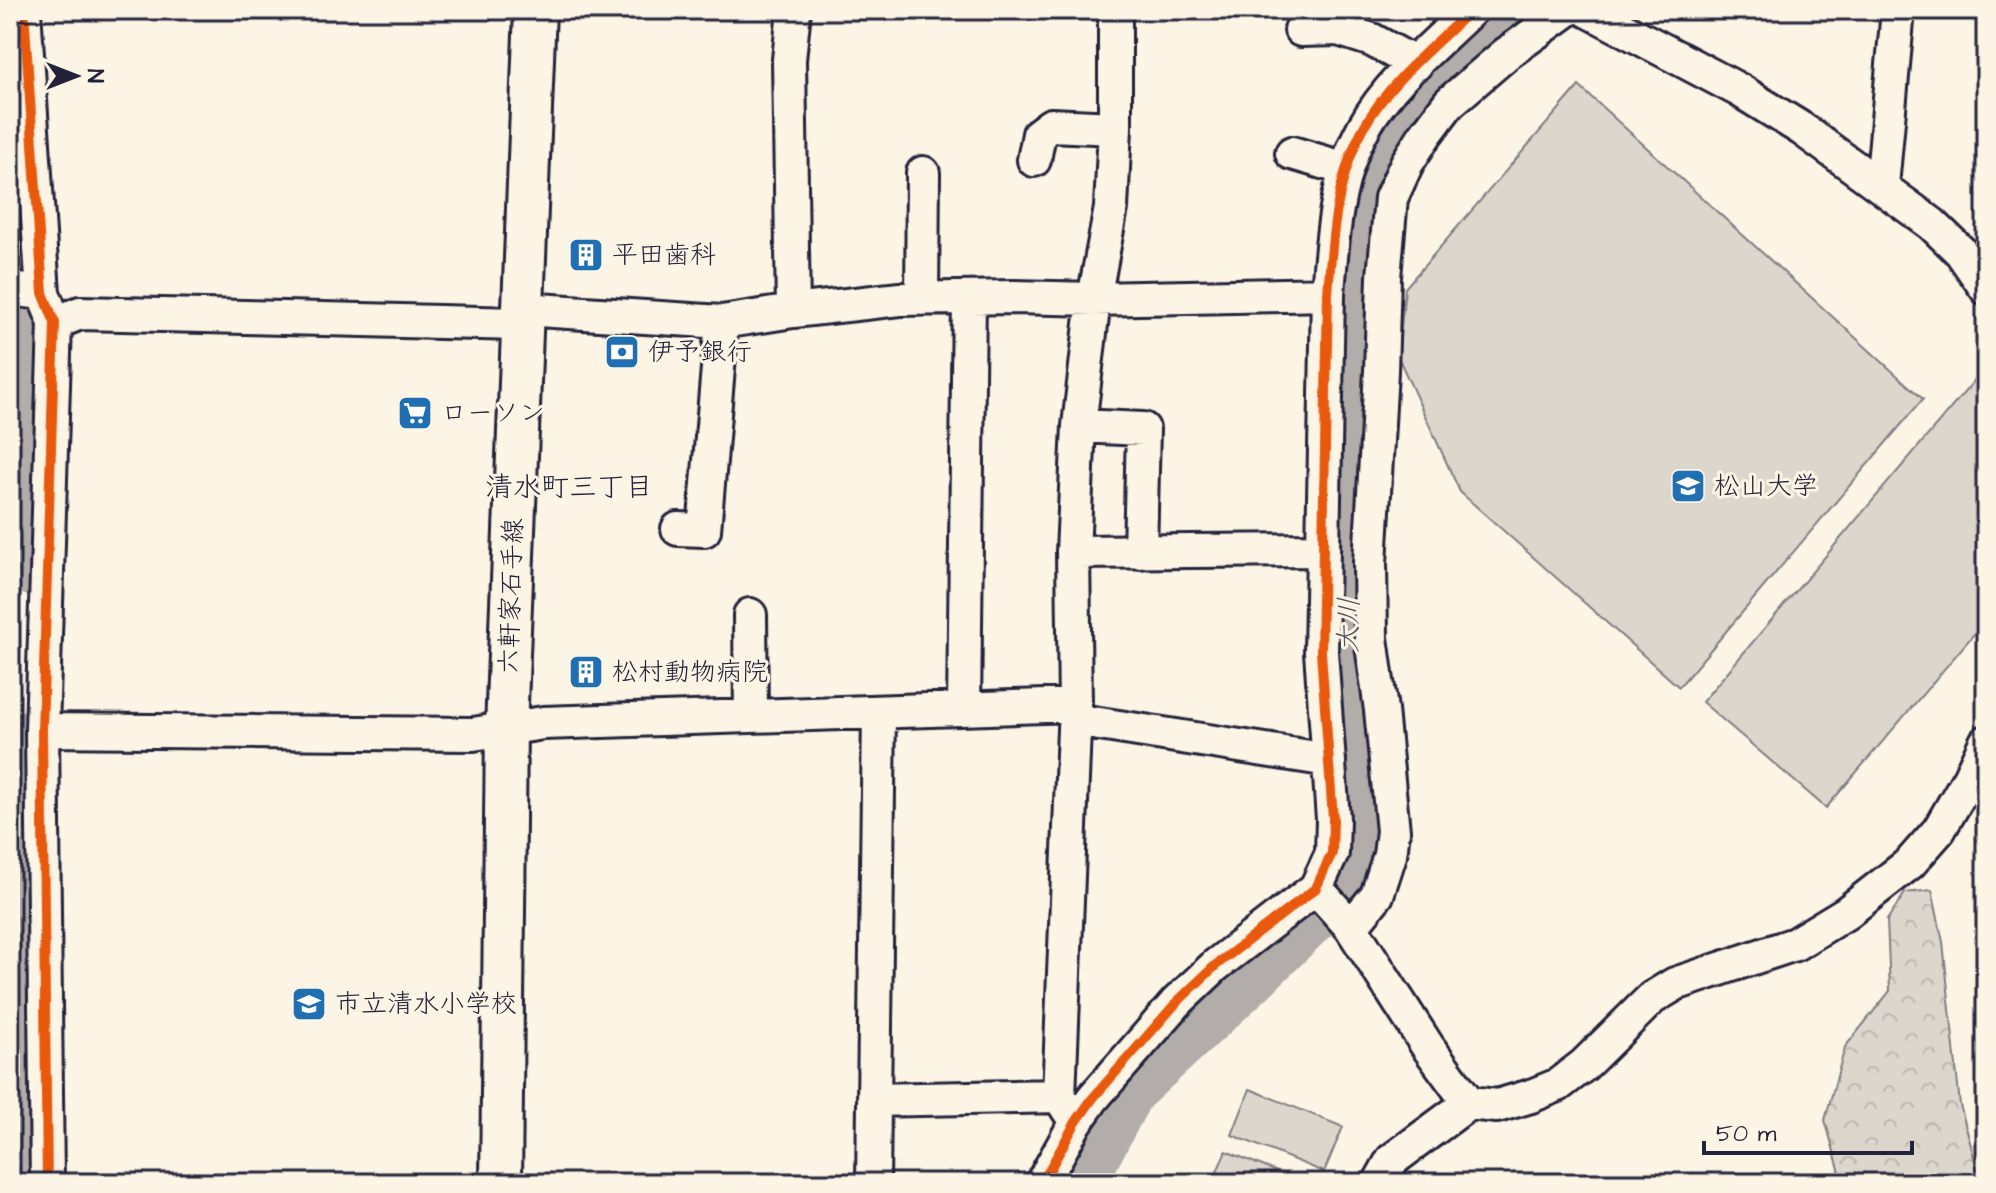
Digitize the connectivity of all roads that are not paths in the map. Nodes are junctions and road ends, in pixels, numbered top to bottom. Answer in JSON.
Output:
{"nodes":[{"id":1,"x":24,"y":10,"type":"edge"},
{"id":2,"x":535,"y":10,"type":"edge"},
{"id":3,"x":794,"y":10,"type":"edge"},
{"id":4,"x":1115,"y":10,"type":"edge"},
{"id":5,"x":1471,"y":10,"type":"edge"},
{"id":6,"x":1567,"y":10,"type":"edge"},
{"id":7,"x":1587,"y":10,"type":"edge"},
{"id":8,"x":1898,"y":10,"type":"edge"},
{"id":9,"x":1338,"y":20,"type":"edge"},
{"id":10,"x":1301,"y":30,"type":"dead end"},
{"id":11,"x":1416,"y":64,"type":"junction"},
{"id":12,"x":19,"y":77,"type":"edge"},
{"id":13,"x":1115,"y":128,"type":"junction"},
{"id":14,"x":1292,"y":153,"type":"dead end"},
{"id":15,"x":1034,"y":160,"type":"dead end"},
{"id":16,"x":1346,"y":169,"type":"junction"},
{"id":17,"x":923,"y":173,"type":"dead end"},
{"id":18,"x":1882,"y":186,"type":"junction"},
{"id":19,"x":1986,"y":288,"type":"edge"},
{"id":20,"x":10,"y":289,"type":"edge"},
{"id":21,"x":43,"y":293,"type":"junction"},
{"id":22,"x":1328,"y":294,"type":"junction"},
{"id":23,"x":969,"y":298,"type":"junction"},
{"id":24,"x":922,"y":299,"type":"junction"},
{"id":25,"x":1094,"y":299,"type":"junction"},
{"id":26,"x":793,"y":311,"type":"junction"},
{"id":27,"x":523,"y":316,"type":"junction"},
{"id":28,"x":722,"y":322,"type":"junction"},
{"id":29,"x":55,"y":323,"type":"junction"},
{"id":30,"x":1079,"y":426,"type":"junction"},
{"id":31,"x":678,"y":529,"type":"dead end"},
{"id":32,"x":1323,"y":550,"type":"junction"},
{"id":33,"x":1073,"y":552,"type":"junction"},
{"id":34,"x":1140,"y":552,"type":"junction"},
{"id":35,"x":750,"y":615,"type":"dead end"},
{"id":36,"x":964,"y":709,"type":"junction"},
{"id":37,"x":879,"y":712,"type":"junction"},
{"id":38,"x":1074,"y":712,"type":"junction"},
{"id":39,"x":751,"y":716,"type":"junction"},
{"id":40,"x":506,"y":729,"type":"junction"},
{"id":41,"x":42,"y":730,"type":"junction"},
{"id":42,"x":1986,"y":742,"type":"edge"},
{"id":43,"x":1329,"y":760,"type":"junction"},
{"id":44,"x":1320,"y":891,"type":"junction"},
{"id":45,"x":1348,"y":923,"type":"junction"},
{"id":46,"x":874,"y":1100,"type":"junction"},
{"id":47,"x":1469,"y":1103,"type":"junction"},
{"id":48,"x":1068,"y":1109,"type":"junction"},
{"id":49,"x":47,"y":1183,"type":"edge"},
{"id":50,"x":501,"y":1183,"type":"edge"},
{"id":51,"x":873,"y":1183,"type":"edge"},
{"id":52,"x":1042,"y":1183,"type":"edge"},
{"id":53,"x":1379,"y":1183,"type":"edge"}],
"edges":[{"from":1,"to":12,"type":"street"},
{"from":2,"to":27,"type":"main road","name":"六軒家石手線"},
{"from":3,"to":26,"type":"street"},
{"from":4,"to":13,"type":"street"},
{"from":5,"to":11,"type":"street"},
{"from":6,"to":45,"type":"street"},
{"from":7,"to":18,"type":"street"},
{"from":8,"to":18,"type":"street"},
{"from":9,"to":10,"type":"street"},
{"from":9,"to":11,"type":"street"},
{"from":11,"to":16,"type":"street"},
{"from":12,"to":21,"type":"street"},
{"from":13,"to":15,"type":"street"},
{"from":13,"to":25,"type":"street"},
{"from":14,"to":16,"type":"street"},
{"from":16,"to":22,"type":"street"},
{"from":17,"to":24,"type":"street"},
{"from":18,"to":19,"type":"street"},
{"from":20,"to":21,"type":"street"},
{"from":21,"to":29,"type":"street"},
{"from":22,"to":25,"type":"street"},
{"from":22,"to":32,"type":"street"},
{"from":23,"to":24,"type":"street"},
{"from":23,"to":25,"type":"street"},
{"from":23,"to":36,"type":"street"},
{"from":24,"to":26,"type":"street"},
{"from":25,"to":30,"type":"street"},
{"from":26,"to":28,"type":"street"},
{"from":27,"to":28,"type":"street"},
{"from":27,"to":29,"type":"street"},
{"from":27,"to":40,"type":"main road","name":"六軒家石手線"},
{"from":28,"to":31,"type":"street"},
{"from":29,"to":41,"type":"street"},
{"from":30,"to":33,"type":"street"},
{"from":30,"to":34,"type":"street"},
{"from":32,"to":34,"type":"street"},
{"from":32,"to":43,"type":"street"},
{"from":33,"to":34,"type":"street"},
{"from":33,"to":38,"type":"street"},
{"from":35,"to":39,"type":"street"},
{"from":36,"to":37,"type":"street"},
{"from":36,"to":38,"type":"street"},
{"from":37,"to":39,"type":"street"},
{"from":37,"to":46,"type":"street"},
{"from":38,"to":43,"type":"street"},
{"from":38,"to":48,"type":"street"},
{"from":39,"to":40,"type":"street"},
{"from":40,"to":41,"type":"street"},
{"from":40,"to":50,"type":"main road","name":"六軒家石手線"},
{"from":41,"to":49,"type":"street"},
{"from":42,"to":47,"type":"street"},
{"from":43,"to":44,"type":"street"},
{"from":44,"to":45,"type":"street"},
{"from":44,"to":48,"type":"street"},
{"from":45,"to":47,"type":"street"},
{"from":46,"to":48,"type":"street"},
{"from":46,"to":51,"type":"street"},
{"from":47,"to":53,"type":"street"},
{"from":48,"to":52,"type":"street"}]}
